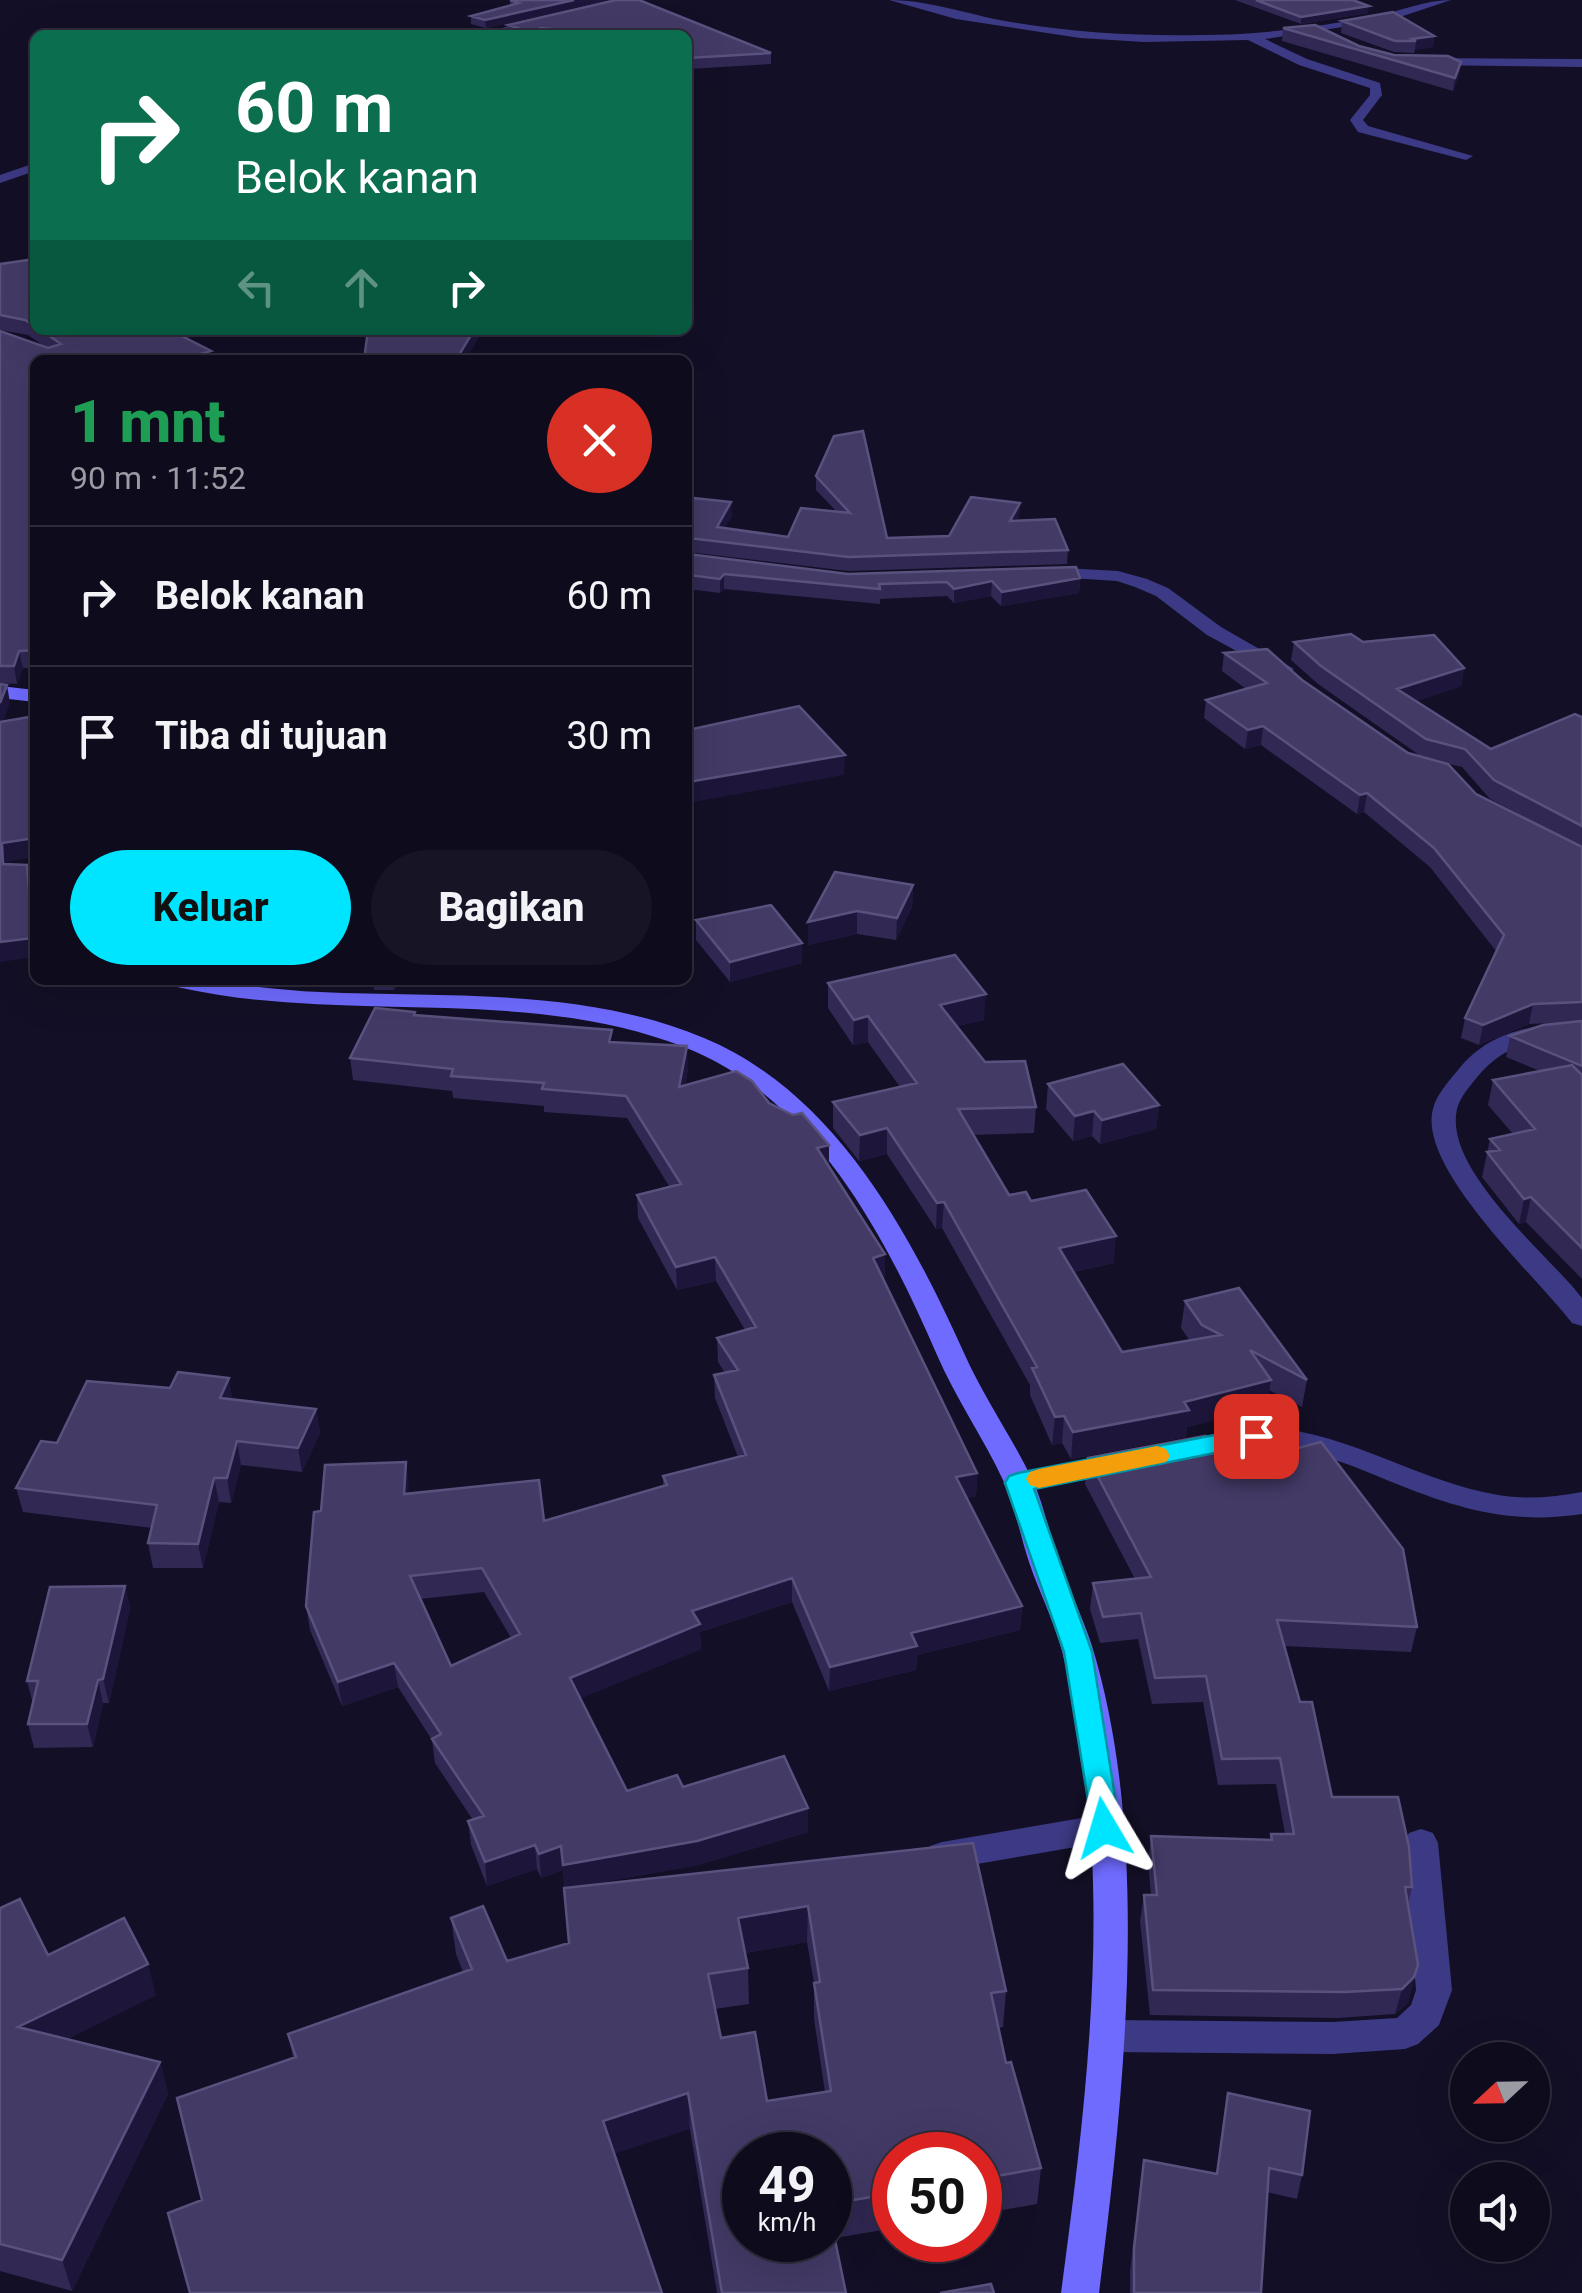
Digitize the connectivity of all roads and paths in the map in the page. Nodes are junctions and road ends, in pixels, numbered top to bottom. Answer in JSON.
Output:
{"nodes":[{"id":1,"x":895,"y":0,"type":"edge"},
{"id":2,"x":1445,"y":0,"type":"edge"},
{"id":3,"x":553,"y":19,"type":"edge"},
{"id":4,"x":502,"y":30,"type":"edge"},
{"id":5,"x":1317,"y":30,"type":"junction"},
{"id":6,"x":1249,"y":36,"type":"junction"},
{"id":7,"x":1345,"y":44,"type":"edge"},
{"id":8,"x":1411,"y":61,"type":"edge"},
{"id":9,"x":1582,"y":63,"type":"edge"},
{"id":10,"x":1466,"y":156,"type":"dead end"},
{"id":11,"x":30,"y":169,"type":"edge"},
{"id":12,"x":0,"y":179,"type":"edge"},
{"id":13,"x":1030,"y":572,"type":"edge"},
{"id":14,"x":1297,"y":681,"type":"edge"},
{"id":15,"x":0,"y":692,"type":"edge"},
{"id":16,"x":30,"y":695,"type":"edge"},
{"id":17,"x":204,"y":985,"type":"edge"},
{"id":18,"x":1582,"y":1032,"type":"edge"},
{"id":19,"x":1582,"y":1317,"type":"edge"},
{"id":20,"x":1018,"y":1483,"type":"junction"},
{"id":21,"x":1582,"y":1504,"type":"edge"},
{"id":22,"x":1104,"y":1828,"type":"junction"},
{"id":23,"x":1422,"y":1843,"type":"dead end"},
{"id":24,"x":910,"y":1862,"type":"edge"},
{"id":25,"x":1108,"y":2036,"type":"junction"},
{"id":26,"x":1080,"y":2293,"type":"edge"}],
"edges":[{"from":1,"to":6,"type":"street"},
{"from":2,"to":5,"type":"street"},
{"from":3,"to":4,"type":"street"},
{"from":5,"to":6,"type":"street"},
{"from":5,"to":7,"type":"street"},
{"from":6,"to":10,"type":"street"},
{"from":8,"to":9,"type":"street"},
{"from":11,"to":12,"type":"street"},
{"from":13,"to":14,"type":"street"},
{"from":15,"to":16,"type":"main road"},
{"from":17,"to":20,"type":"main road"},
{"from":18,"to":19,"type":"street"},
{"from":20,"to":21,"type":"street"},
{"from":20,"to":22,"type":"main road"},
{"from":22,"to":24,"type":"street"},
{"from":22,"to":25,"type":"main road"},
{"from":23,"to":25,"type":"street"},
{"from":25,"to":26,"type":"main road"}]}
